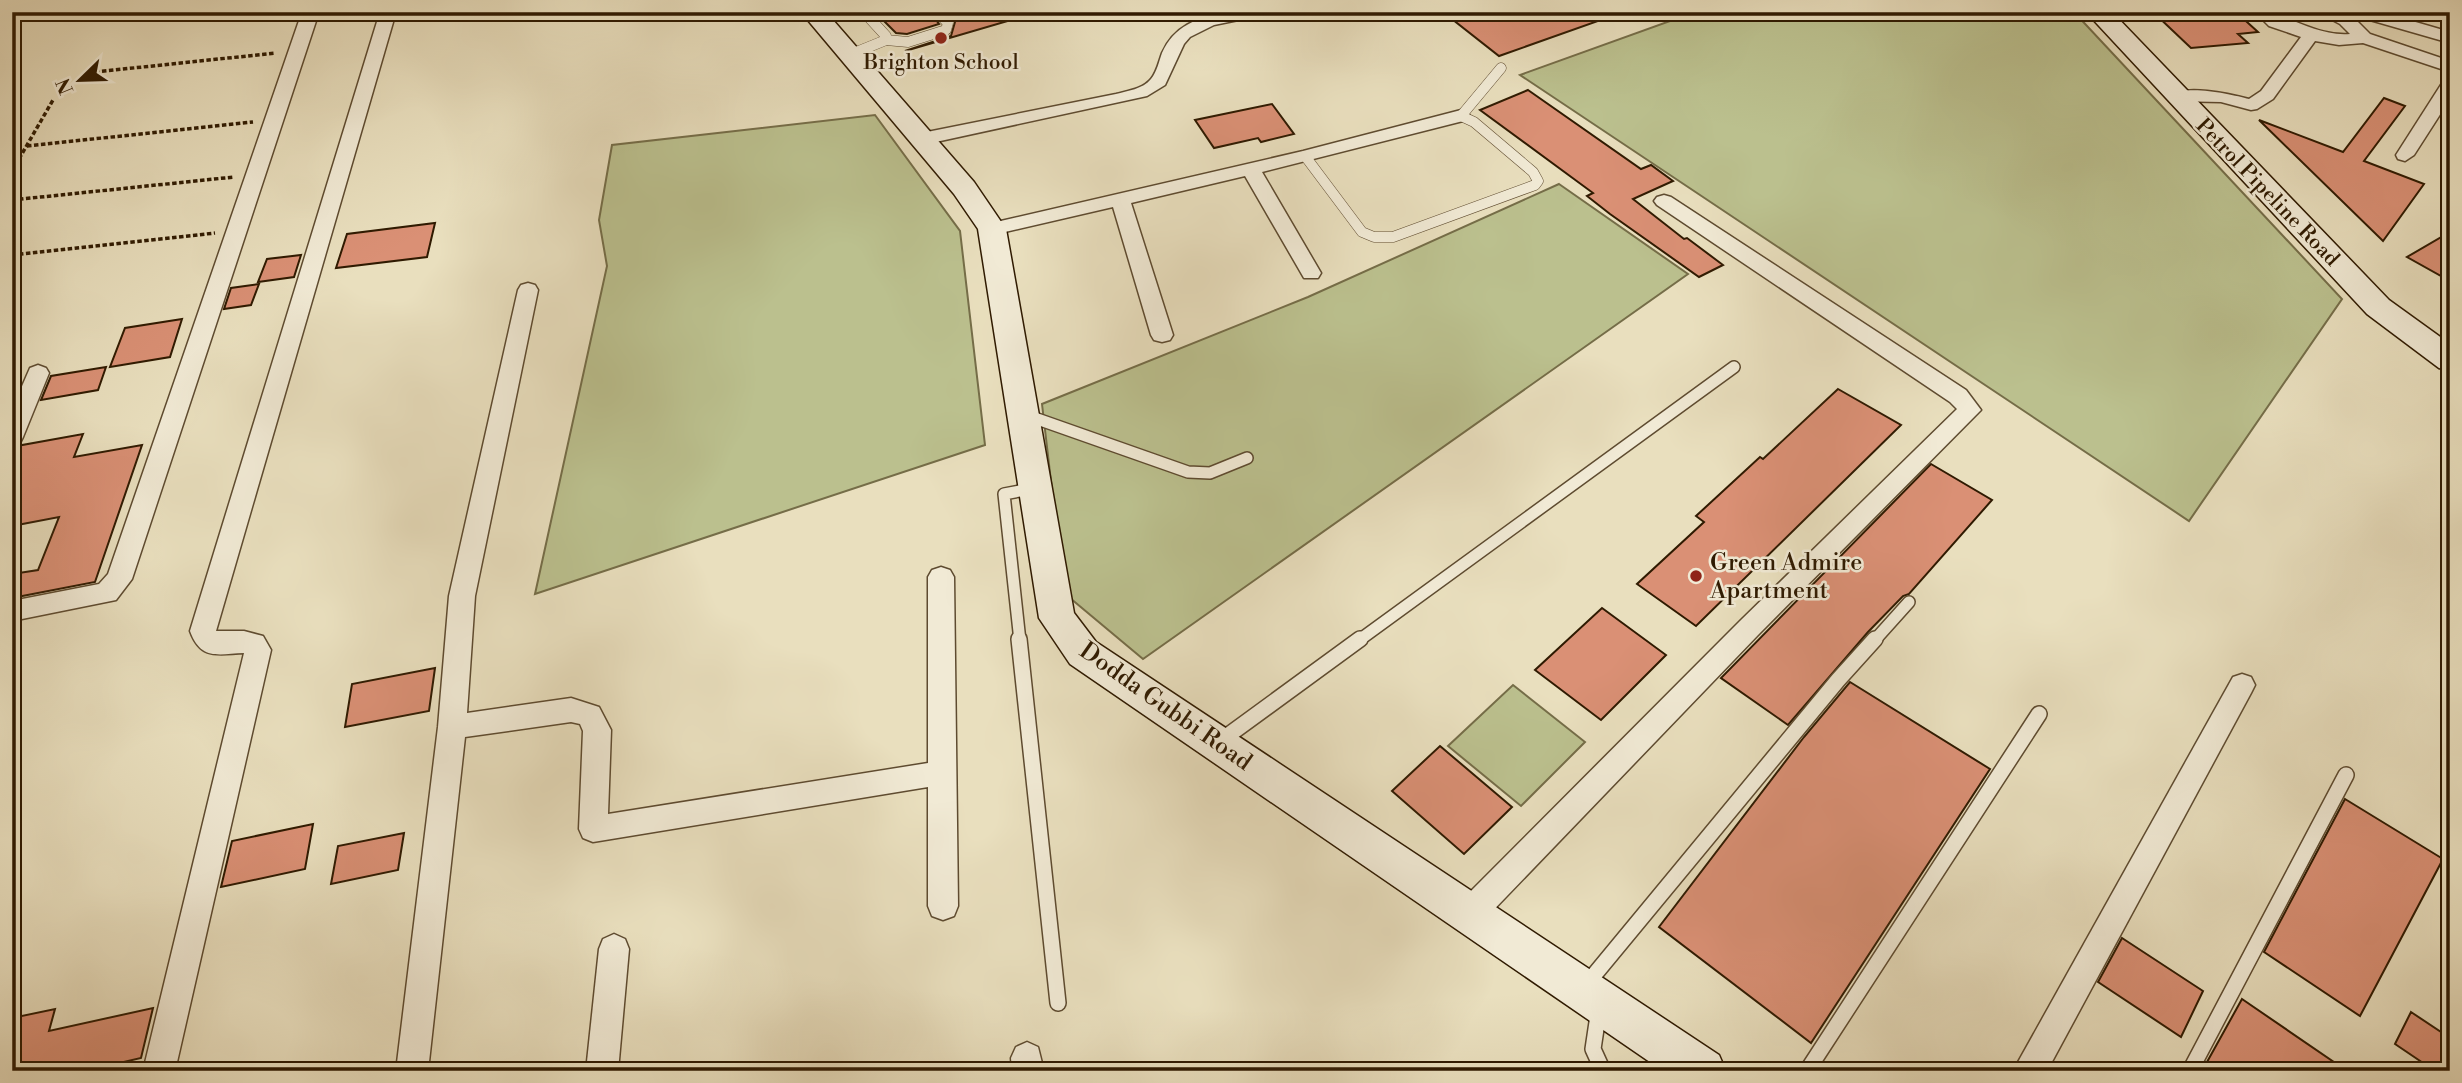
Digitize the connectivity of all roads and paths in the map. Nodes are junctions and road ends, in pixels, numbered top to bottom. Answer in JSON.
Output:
{"nodes":[{"id":1,"x":311,"y":12,"type":"edge"},
{"id":2,"x":388,"y":12,"type":"edge"},
{"id":3,"x":813,"y":12,"type":"edge"},
{"id":4,"x":864,"y":12,"type":"edge"},
{"id":5,"x":937,"y":12,"type":"edge"},
{"id":6,"x":1252,"y":12,"type":"edge"},
{"id":7,"x":2098,"y":12,"type":"edge"},
{"id":8,"x":2125,"y":12,"type":"edge"},
{"id":9,"x":2263,"y":12,"type":"edge"},
{"id":10,"x":2325,"y":12,"type":"edge"},
{"id":11,"x":2362,"y":12,"type":"edge"},
{"id":12,"x":2418,"y":12,"type":"edge"},
{"id":13,"x":2450,"y":22,"type":"edge"},
{"id":14,"x":2311,"y":35,"type":"junction"},
{"id":15,"x":2364,"y":38,"type":"junction"},
{"id":16,"x":2450,"y":38,"type":"edge"},
{"id":17,"x":886,"y":40,"type":"junction"},
{"id":18,"x":298,"y":51,"type":"junction"},
{"id":19,"x":849,"y":55,"type":"junction"},
{"id":20,"x":2450,"y":66,"type":"edge"},
{"id":21,"x":1501,"y":68,"type":"dead end"},
{"id":22,"x":95,"y":72,"type":"dead end"},
{"id":23,"x":2450,"y":84,"type":"edge"},
{"id":24,"x":2178,"y":97,"type":"junction"},
{"id":25,"x":2215,"y":97,"type":"junction"},
{"id":26,"x":53,"y":100,"type":"dead end"},
{"id":27,"x":1461,"y":116,"type":"junction"},
{"id":28,"x":275,"y":120,"type":"junction"},
{"id":29,"x":922,"y":139,"type":"junction"},
{"id":30,"x":27,"y":146,"type":"junction"},
{"id":31,"x":2405,"y":155,"type":"dead end"},
{"id":32,"x":1305,"y":156,"type":"junction"},
{"id":33,"x":1251,"y":169,"type":"junction"},
{"id":34,"x":12,"y":171,"type":"edge"},
{"id":35,"x":256,"y":174,"type":"junction"},
{"id":36,"x":1120,"y":199,"type":"junction"},
{"id":37,"x":12,"y":200,"type":"edge"},
{"id":38,"x":1664,"y":201,"type":"dead end"},
{"id":39,"x":992,"y":229,"type":"junction"},
{"id":40,"x":237,"y":230,"type":"junction"},
{"id":41,"x":12,"y":255,"type":"edge"},
{"id":42,"x":1311,"y":273,"type":"dead end"},
{"id":43,"x":528,"y":290,"type":"dead end"},
{"id":44,"x":2450,"y":334,"type":"edge"},
{"id":45,"x":1162,"y":335,"type":"dead end"},
{"id":46,"x":2450,"y":360,"type":"edge"},
{"id":47,"x":1734,"y":367,"type":"dead end"},
{"id":48,"x":38,"y":373,"type":"dead end"},
{"id":49,"x":1023,"y":414,"type":"junction"},
{"id":50,"x":12,"y":438,"type":"edge"},
{"id":51,"x":1247,"y":458,"type":"dead end"},
{"id":52,"x":1035,"y":488,"type":"junction"},
{"id":53,"x":941,"y":577,"type":"dead end"},
{"id":54,"x":1909,"y":602,"type":"dead end"},
{"id":55,"x":12,"y":611,"type":"edge"},
{"id":56,"x":2242,"y":685,"type":"dead end"},
{"id":57,"x":2039,"y":715,"type":"dead end"},
{"id":58,"x":452,"y":727,"type":"junction"},
{"id":59,"x":1217,"y":743,"type":"junction"},
{"id":60,"x":941,"y":773,"type":"junction"},
{"id":61,"x":2346,"y":775,"type":"dead end"},
{"id":62,"x":943,"y":906,"type":"dead end"},
{"id":63,"x":1469,"y":914,"type":"junction"},
{"id":64,"x":614,"y":949,"type":"dead end"},
{"id":65,"x":1592,"y":996,"type":"junction"},
{"id":66,"x":1058,"y":1003,"type":"dead end"},
{"id":67,"x":159,"y":1071,"type":"edge"},
{"id":68,"x":412,"y":1071,"type":"edge"},
{"id":69,"x":602,"y":1071,"type":"edge"},
{"id":70,"x":1603,"y":1071,"type":"edge"},
{"id":71,"x":1703,"y":1071,"type":"edge"},
{"id":72,"x":1807,"y":1071,"type":"edge"},
{"id":73,"x":2029,"y":1071,"type":"edge"},
{"id":74,"x":2190,"y":1071,"type":"edge"}],
"edges":[{"from":1,"to":18,"type":"street"},
{"from":2,"to":67,"type":"street"},
{"from":3,"to":19,"type":"street","name":"Dodda Gubbi Road"},
{"from":4,"to":17,"type":"lane"},
{"from":5,"to":17,"type":"lane"},
{"from":6,"to":29,"type":"street"},
{"from":7,"to":24,"type":"street","name":"Petrol Pipeline Road"},
{"from":8,"to":25,"type":"street","name":"Petrol Pipeline Road"},
{"from":9,"to":14,"type":"street"},
{"from":10,"to":15,"type":"street"},
{"from":11,"to":16,"type":"street"},
{"from":12,"to":13,"type":"street"},
{"from":14,"to":15,"type":"street"},
{"from":14,"to":25,"type":"street"},
{"from":15,"to":20,"type":"street"},
{"from":17,"to":19,"type":"lane"},
{"from":18,"to":22,"type":"path"},
{"from":18,"to":28,"type":"street"},
{"from":19,"to":29,"type":"street","name":"Dodda Gubbi Road"},
{"from":21,"to":27,"type":"lane"},
{"from":23,"to":31,"type":"street"},
{"from":24,"to":25,"type":"street"},
{"from":24,"to":46,"type":"street","name":"Petrol Pipeline Road"},
{"from":25,"to":44,"type":"street","name":"Petrol Pipeline Road"},
{"from":26,"to":30,"type":"path"},
{"from":27,"to":32,"type":"street"},
{"from":27,"to":32,"type":"lane"},
{"from":28,"to":30,"type":"path"},
{"from":28,"to":35,"type":"street"},
{"from":29,"to":39,"type":"street","name":"Dodda Gubbi Road"},
{"from":30,"to":34,"type":"path"},
{"from":32,"to":33,"type":"street"},
{"from":33,"to":36,"type":"street"},
{"from":33,"to":42,"type":"street"},
{"from":35,"to":37,"type":"path"},
{"from":35,"to":40,"type":"street"},
{"from":36,"to":39,"type":"street"},
{"from":36,"to":45,"type":"street"},
{"from":38,"to":63,"type":"street"},
{"from":39,"to":49,"type":"street","name":"Dodda Gubbi Road"},
{"from":40,"to":41,"type":"path"},
{"from":40,"to":55,"type":"street"},
{"from":43,"to":58,"type":"street"},
{"from":47,"to":59,"type":"lane"},
{"from":48,"to":50,"type":"street"},
{"from":49,"to":51,"type":"lane"},
{"from":49,"to":52,"type":"street","name":"Dodda Gubbi Road"},
{"from":52,"to":59,"type":"street","name":"Dodda Gubbi Road"},
{"from":52,"to":66,"type":"lane"},
{"from":53,"to":60,"type":"street"},
{"from":54,"to":65,"type":"lane"},
{"from":56,"to":73,"type":"street"},
{"from":57,"to":72,"type":"lane"},
{"from":58,"to":60,"type":"street"},
{"from":58,"to":68,"type":"street"},
{"from":59,"to":63,"type":"street","name":"Dodda Gubbi Road"},
{"from":60,"to":62,"type":"street"},
{"from":61,"to":74,"type":"lane"},
{"from":63,"to":65,"type":"street","name":"Dodda Gubbi Road"},
{"from":64,"to":69,"type":"street"},
{"from":65,"to":70,"type":"lane"},
{"from":65,"to":71,"type":"street","name":"Dodda Gubbi Road"}]}
